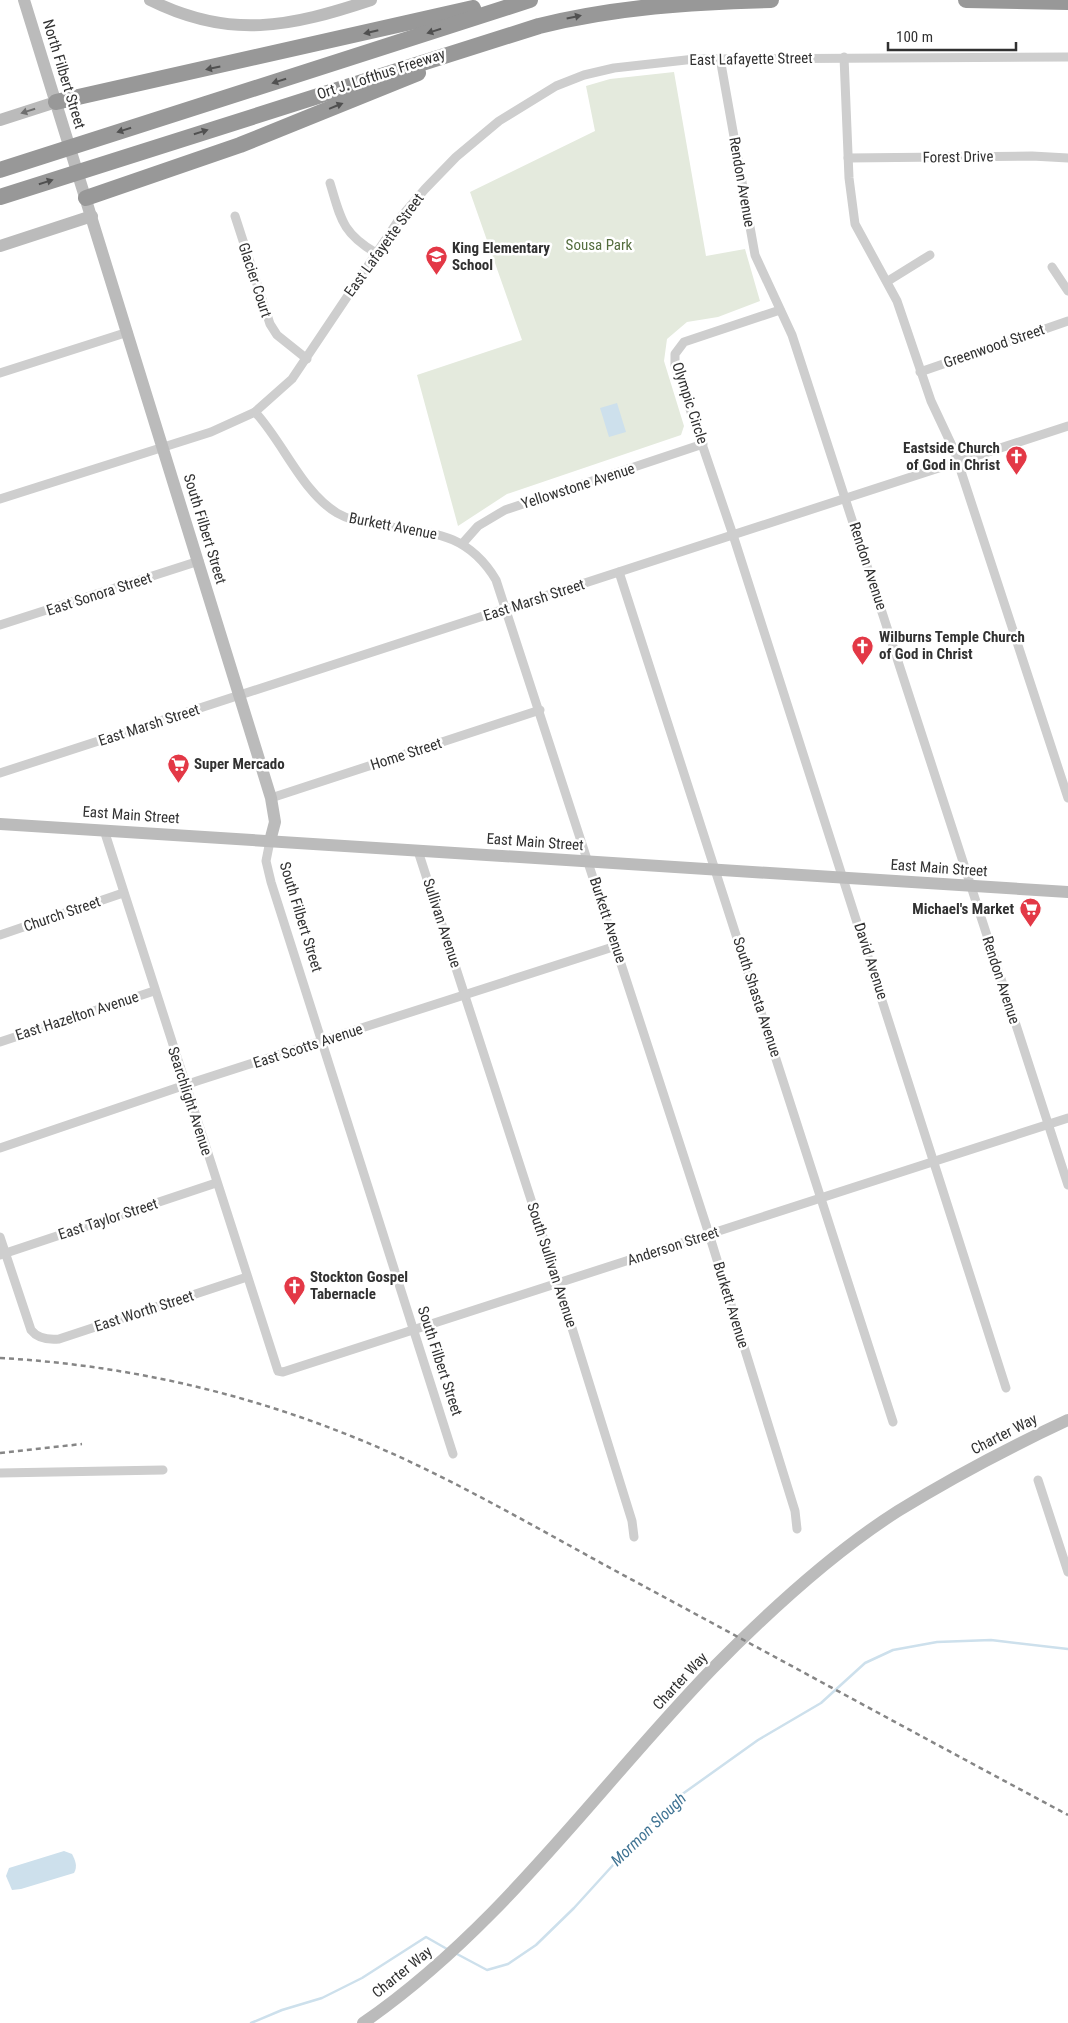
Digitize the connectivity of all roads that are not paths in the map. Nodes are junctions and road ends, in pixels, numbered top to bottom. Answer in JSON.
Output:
{"nodes":[{"id":1,"x":24,"y":0,"type":"edge"},
{"id":2,"x":150,"y":0,"type":"edge"},
{"id":3,"x":370,"y":0,"type":"edge"},
{"id":4,"x":504,"y":0,"type":"edge"},
{"id":5,"x":530,"y":0,"type":"edge"},
{"id":6,"x":771,"y":0,"type":"edge"},
{"id":7,"x":966,"y":0,"type":"edge"},
{"id":8,"x":1068,"y":2,"type":"edge"},
{"id":9,"x":539,"y":26,"type":"junction"},
{"id":10,"x":1068,"y":56,"type":"edge"},
{"id":11,"x":844,"y":57,"type":"junction"},
{"id":12,"x":720,"y":58,"type":"junction"},
{"id":13,"x":57,"y":107,"type":"junction"},
{"id":14,"x":0,"y":120,"type":"edge"},
{"id":15,"x":74,"y":158,"type":"joint"},
{"id":16,"x":848,"y":158,"type":"junction"},
{"id":17,"x":1068,"y":158,"type":"edge"},
{"id":18,"x":0,"y":170,"type":"edge"},
{"id":19,"x":330,"y":183,"type":"dead end"},
{"id":20,"x":85,"y":194,"type":"junction"},
{"id":21,"x":0,"y":197,"type":"edge"},
{"id":22,"x":92,"y":216,"type":"junction"},
{"id":23,"x":235,"y":216,"type":"dead end"},
{"id":24,"x":0,"y":246,"type":"edge"},
{"id":25,"x":376,"y":253,"type":"junction"},
{"id":26,"x":930,"y":254,"type":"dead end"},
{"id":27,"x":1052,"y":267,"type":"dead end"},
{"id":28,"x":888,"y":281,"type":"junction"},
{"id":29,"x":1068,"y":291,"type":"edge"},
{"id":30,"x":780,"y":310,"type":"junction"},
{"id":31,"x":1068,"y":321,"type":"edge"},
{"id":32,"x":128,"y":332,"type":"junction"},
{"id":33,"x":307,"y":359,"type":"junction"},
{"id":34,"x":0,"y":372,"type":"edge"},
{"id":35,"x":920,"y":372,"type":"junction"},
{"id":36,"x":255,"y":412,"type":"junction"},
{"id":37,"x":1068,"y":426,"type":"edge"},
{"id":38,"x":703,"y":444,"type":"junction"},
{"id":39,"x":163,"y":447,"type":"junction"},
{"id":40,"x":958,"y":461,"type":"junction"},
{"id":41,"x":846,"y":498,"type":"junction"},
{"id":42,"x":0,"y":499,"type":"edge"},
{"id":43,"x":733,"y":535,"type":"junction"},
{"id":44,"x":462,"y":544,"type":"junction"},
{"id":45,"x":199,"y":562,"type":"junction"},
{"id":46,"x":619,"y":572,"type":"junction"},
{"id":47,"x":507,"y":608,"type":"junction"},
{"id":48,"x":0,"y":625,"type":"edge"},
{"id":49,"x":240,"y":695,"type":"junction"},
{"id":50,"x":540,"y":710,"type":"junction"},
{"id":51,"x":0,"y":773,"type":"edge"},
{"id":52,"x":271,"y":798,"type":"junction"},
{"id":53,"x":1068,"y":798,"type":"edge"},
{"id":54,"x":0,"y":824,"type":"edge"},
{"id":55,"x":104,"y":830,"type":"junction"},
{"id":56,"x":270,"y":841,"type":"junction"},
{"id":57,"x":418,"y":851,"type":"junction"},
{"id":58,"x":589,"y":862,"type":"junction"},
{"id":59,"x":716,"y":870,"type":"junction"},
{"id":60,"x":844,"y":878,"type":"junction"},
{"id":61,"x":971,"y":886,"type":"junction"},
{"id":62,"x":1068,"y":892,"type":"edge"},
{"id":63,"x":123,"y":893,"type":"junction"},
{"id":64,"x":0,"y":935,"type":"edge"},
{"id":65,"x":616,"y":946,"type":"junction"},
{"id":66,"x":154,"y":990,"type":"junction"},
{"id":67,"x":465,"y":995,"type":"junction"},
{"id":68,"x":323,"y":1041,"type":"junction"},
{"id":69,"x":0,"y":1042,"type":"edge"},
{"id":70,"x":185,"y":1086,"type":"junction"},
{"id":71,"x":1068,"y":1118,"type":"edge"},
{"id":72,"x":1048,"y":1124,"type":"junction"},
{"id":73,"x":0,"y":1148,"type":"edge"},
{"id":74,"x":935,"y":1161,"type":"junction"},
{"id":75,"x":216,"y":1183,"type":"junction"},
{"id":76,"x":1068,"y":1185,"type":"edge"},
{"id":77,"x":822,"y":1198,"type":"junction"},
{"id":78,"x":709,"y":1234,"type":"junction"},
{"id":79,"x":0,"y":1237,"type":"edge"},
{"id":80,"x":3,"y":1254,"type":"edge"},
{"id":81,"x":247,"y":1277,"type":"junction"},
{"id":82,"x":558,"y":1283,"type":"junction"},
{"id":83,"x":413,"y":1330,"type":"junction"},
{"id":84,"x":278,"y":1371,"type":"joint"},
{"id":85,"x":1006,"y":1388,"type":"dead end"},
{"id":86,"x":1068,"y":1420,"type":"edge"},
{"id":87,"x":893,"y":1422,"type":"dead end"},
{"id":88,"x":453,"y":1454,"type":"dead end"},
{"id":89,"x":163,"y":1470,"type":"dead end"},
{"id":90,"x":0,"y":1473,"type":"edge"},
{"id":91,"x":1038,"y":1480,"type":"dead end"},
{"id":92,"x":797,"y":1529,"type":"dead end"},
{"id":93,"x":634,"y":1537,"type":"dead end"},
{"id":94,"x":1068,"y":1572,"type":"edge"},
{"id":95,"x":363,"y":2023,"type":"edge"}],
"edges":[{"from":1,"to":13,"type":"main road","name":"North Filbert Street"},
{"from":2,"to":3,"type":"main road"},
{"from":4,"to":13,"type":"highway","one_way":true},
{"from":5,"to":18,"type":"highway","name":"Ort J. Lofthus Freeway","one_way":true},
{"from":9,"to":6,"type":"highway","name":"Ort J. Lofthus Freeway","one_way":true},
{"from":7,"to":8,"type":"highway"},
{"from":20,"to":9,"type":"highway","one_way":true},
{"from":21,"to":9,"type":"highway","name":"Ort J. Lofthus Freeway","one_way":true},
{"from":10,"to":11,"type":"street","name":"East Lafayette Street"},
{"from":11,"to":12,"type":"street","name":"East Lafayette Street"},
{"from":11,"to":16,"type":"street"},
{"from":12,"to":25,"type":"street","name":"East Lafayette Street"},
{"from":12,"to":30,"type":"street","name":"Rendon Avenue"},
{"from":13,"to":14,"type":"main road","one_way":true},
{"from":13,"to":15,"type":"main road","name":"North Filbert Street"},
{"from":15,"to":20,"type":"main road","name":"South Filbert Street"},
{"from":16,"to":17,"type":"street","name":"Forest Drive"},
{"from":16,"to":28,"type":"street"},
{"from":19,"to":25,"type":"street"},
{"from":20,"to":22,"type":"main road","name":"South Filbert Street"},
{"from":22,"to":24,"type":"main road"},
{"from":22,"to":32,"type":"main road","name":"South Filbert Street"},
{"from":23,"to":33,"type":"street","name":"Glacier Court"},
{"from":25,"to":33,"type":"street","name":"East Lafayette Street"},
{"from":26,"to":28,"type":"street"},
{"from":27,"to":29,"type":"street"},
{"from":28,"to":35,"type":"street"},
{"from":30,"to":38,"type":"street","name":"Olympic Circle"},
{"from":30,"to":41,"type":"street","name":"Rendon Avenue"},
{"from":31,"to":35,"type":"street","name":"Greenwood Street"},
{"from":32,"to":34,"type":"street"},
{"from":32,"to":39,"type":"main road","name":"South Filbert Street"},
{"from":33,"to":36,"type":"street","name":"East Lafayette Street"},
{"from":35,"to":40,"type":"street"},
{"from":36,"to":39,"type":"street","name":"East Lafayette Street"},
{"from":36,"to":44,"type":"street","name":"Burkett Avenue"},
{"from":37,"to":40,"type":"street","name":"East Marsh Street"},
{"from":38,"to":43,"type":"street","name":"Olympic Circle"},
{"from":38,"to":44,"type":"street","name":"Yellowstone Avenue"},
{"from":39,"to":42,"type":"street","name":"East Lafayette Street"},
{"from":39,"to":45,"type":"main road","name":"South Filbert Street"},
{"from":40,"to":41,"type":"street","name":"East Marsh Street"},
{"from":40,"to":53,"type":"street"},
{"from":41,"to":43,"type":"street","name":"East Marsh Street"},
{"from":41,"to":61,"type":"street","name":"Rendon Avenue"},
{"from":43,"to":46,"type":"street","name":"East Marsh Street"},
{"from":43,"to":60,"type":"street","name":"David Avenue"},
{"from":44,"to":47,"type":"street","name":"Burkett Avenue"},
{"from":45,"to":48,"type":"street","name":"East Sonora Street"},
{"from":45,"to":49,"type":"main road","name":"South Filbert Street"},
{"from":46,"to":47,"type":"street","name":"East Marsh Street"},
{"from":46,"to":59,"type":"street","name":"South Shasta Avenue"},
{"from":47,"to":49,"type":"street","name":"East Marsh Street"},
{"from":47,"to":50,"type":"street","name":"Burkett Avenue"},
{"from":49,"to":51,"type":"street","name":"East Marsh Street"},
{"from":49,"to":52,"type":"main road","name":"South Filbert Street"},
{"from":50,"to":52,"type":"street","name":"Home Street"},
{"from":50,"to":58,"type":"street","name":"Burkett Avenue"},
{"from":52,"to":56,"type":"main road","name":"South Filbert Street"},
{"from":54,"to":55,"type":"main road","name":"East Main Street"},
{"from":55,"to":56,"type":"main road","name":"East Main Street"},
{"from":55,"to":63,"type":"street","name":"Searchlight Avenue"},
{"from":56,"to":57,"type":"main road","name":"East Main Street"},
{"from":56,"to":68,"type":"street","name":"South Filbert Street"},
{"from":57,"to":58,"type":"main road","name":"East Main Street"},
{"from":57,"to":67,"type":"street","name":"Sullivan Avenue"},
{"from":58,"to":59,"type":"main road","name":"East Main Street"},
{"from":58,"to":65,"type":"street","name":"Burkett Avenue"},
{"from":59,"to":60,"type":"main road","name":"East Main Street"},
{"from":59,"to":77,"type":"street","name":"South Shasta Avenue"},
{"from":60,"to":61,"type":"main road","name":"East Main Street"},
{"from":60,"to":74,"type":"street","name":"David Avenue"},
{"from":61,"to":62,"type":"main road","name":"East Main Street"},
{"from":61,"to":72,"type":"street","name":"Rendon Avenue"},
{"from":63,"to":64,"type":"street","name":"Church Street"},
{"from":63,"to":66,"type":"street","name":"Searchlight Avenue"},
{"from":65,"to":67,"type":"street","name":"East Scotts Avenue"},
{"from":65,"to":78,"type":"street","name":"Burkett Avenue"},
{"from":66,"to":69,"type":"street","name":"East Hazelton Avenue"},
{"from":66,"to":70,"type":"street","name":"Searchlight Avenue"},
{"from":67,"to":68,"type":"street","name":"East Scotts Avenue"},
{"from":67,"to":82,"type":"street","name":"South Sullivan Avenue"},
{"from":68,"to":70,"type":"street","name":"East Scotts Avenue"},
{"from":68,"to":83,"type":"street","name":"South Filbert Street"},
{"from":70,"to":73,"type":"street","name":"East Scotts Avenue"},
{"from":70,"to":75,"type":"street","name":"Searchlight Avenue"},
{"from":71,"to":72,"type":"street","name":"Anderson Street"},
{"from":72,"to":74,"type":"street","name":"Anderson Street"},
{"from":72,"to":76,"type":"street","name":"Rendon Avenue"},
{"from":74,"to":77,"type":"street","name":"Anderson Street"},
{"from":74,"to":85,"type":"street","name":"David Avenue"},
{"from":75,"to":80,"type":"street","name":"East Taylor Street"},
{"from":75,"to":81,"type":"street","name":"Searchlight Avenue"},
{"from":77,"to":78,"type":"street","name":"Anderson Street"},
{"from":77,"to":87,"type":"street","name":"South Shasta Avenue"},
{"from":78,"to":82,"type":"street","name":"Anderson Street"},
{"from":78,"to":92,"type":"street","name":"Burkett Avenue"},
{"from":79,"to":80,"type":"street"},
{"from":80,"to":81,"type":"street","name":"East Worth Street"},
{"from":81,"to":84,"type":"street","name":"Searchlight Avenue"},
{"from":82,"to":83,"type":"street","name":"Anderson Street"},
{"from":82,"to":93,"type":"street","name":"South Sullivan Avenue"},
{"from":83,"to":84,"type":"street","name":"Anderson Street"},
{"from":83,"to":88,"type":"street","name":"South Filbert Street"},
{"from":86,"to":95,"type":"main road","name":"Charter Way"},
{"from":89,"to":90,"type":"street"},
{"from":91,"to":94,"type":"street"}]}
